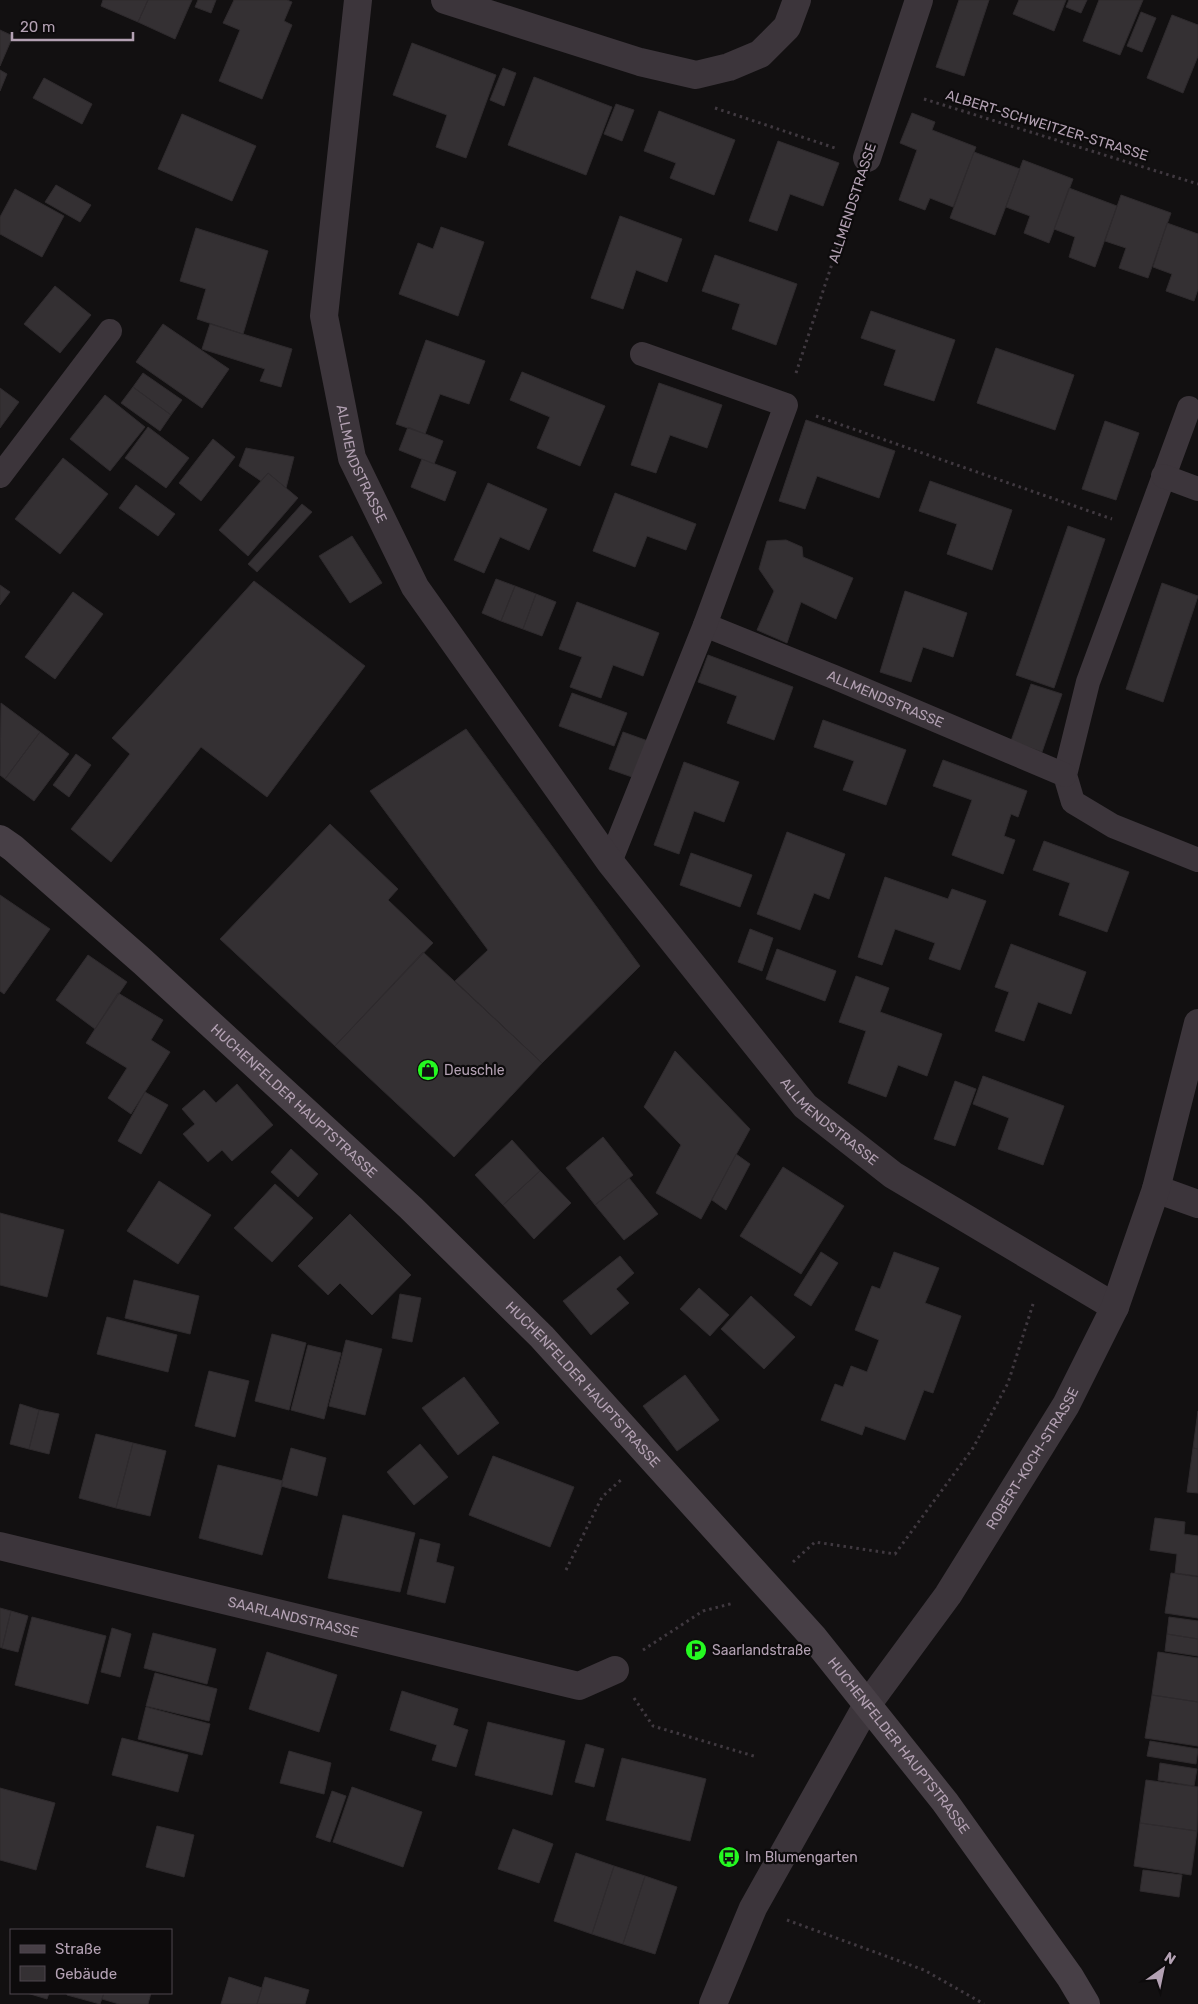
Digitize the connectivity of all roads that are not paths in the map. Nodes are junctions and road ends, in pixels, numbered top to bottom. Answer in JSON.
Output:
{"nodes":[{"id":1,"x":358,"y":0,"type":"edge"},
{"id":2,"x":445,"y":0,"type":"edge"},
{"id":3,"x":797,"y":0,"type":"edge"},
{"id":4,"x":919,"y":0,"type":"edge"},
{"id":5,"x":867,"y":158,"type":"road end"},
{"id":6,"x":110,"y":331,"type":"dead end"},
{"id":7,"x":642,"y":354,"type":"dead end"},
{"id":8,"x":1189,"y":408,"type":"dead end"},
{"id":9,"x":0,"y":476,"type":"edge"},
{"id":10,"x":1163,"y":476,"type":"junction"},
{"id":11,"x":1198,"y":489,"type":"edge"},
{"id":12,"x":705,"y":625,"type":"junction"},
{"id":13,"x":1065,"y":775,"type":"junction"},
{"id":14,"x":0,"y":839,"type":"edge"},
{"id":15,"x":1198,"y":860,"type":"edge"},
{"id":16,"x":610,"y":862,"type":"junction"},
{"id":17,"x":1198,"y":1023,"type":"edge"},
{"id":18,"x":1156,"y":1189,"type":"junction"},
{"id":19,"x":1198,"y":1204,"type":"edge"},
{"id":20,"x":1115,"y":1306,"type":"junction"},
{"id":21,"x":0,"y":1546,"type":"edge"},
{"id":22,"x":615,"y":1670,"type":"road end"},
{"id":23,"x":867,"y":1705,"type":"junction"},
{"id":24,"x":713,"y":2004,"type":"edge"},
{"id":25,"x":1086,"y":2004,"type":"edge"}],
"edges":[{"from":1,"to":16,"type":"street","name":"ALLMENDSTRASSE"},
{"from":2,"to":3,"type":"street"},
{"from":4,"to":5,"type":"street","name":"ALLMENDSTRASSE"},
{"from":6,"to":9,"type":"lane"},
{"from":7,"to":12,"type":"lane"},
{"from":8,"to":10,"type":"lane"},
{"from":10,"to":11,"type":"lane"},
{"from":10,"to":13,"type":"lane"},
{"from":12,"to":13,"type":"lane","name":"ALLMENDSTRASSE"},
{"from":12,"to":16,"type":"lane"},
{"from":13,"to":15,"type":"lane"},
{"from":14,"to":23,"type":"main road","name":"HUCHENFELDER HAUPTSTRASSE"},
{"from":16,"to":20,"type":"street","name":"ALLMENDSTRASSE"},
{"from":17,"to":18,"type":"street","name":"ROBERT-KOCH-STRASSE"},
{"from":18,"to":19,"type":"street"},
{"from":18,"to":20,"type":"street","name":"ROBERT-KOCH-STRASSE"},
{"from":20,"to":23,"type":"street","name":"ROBERT-KOCH-STRASSE"},
{"from":21,"to":22,"type":"street","name":"SAARLANDSTRASSE"},
{"from":23,"to":24,"type":"street"},
{"from":23,"to":25,"type":"main road","name":"HUCHENFELDER HAUPTSTRASSE"}]}
